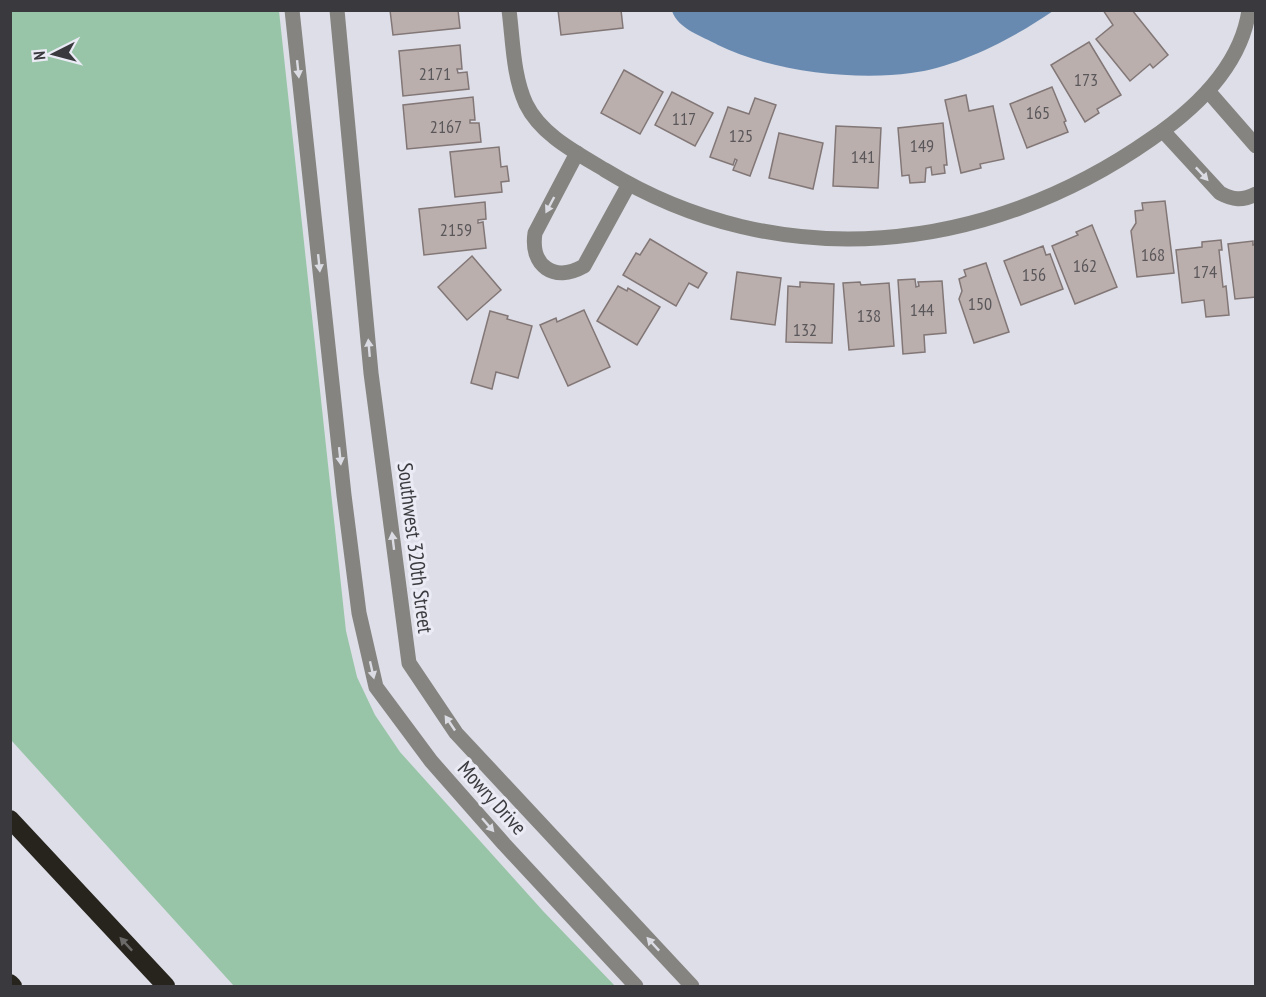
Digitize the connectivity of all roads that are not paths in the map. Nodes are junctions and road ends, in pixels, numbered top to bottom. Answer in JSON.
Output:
{"nodes":[{"id":1,"x":292,"y":10,"type":"edge"},
{"id":2,"x":337,"y":10,"type":"edge"},
{"id":3,"x":509,"y":10,"type":"edge"},
{"id":4,"x":1249,"y":10,"type":"edge"},
{"id":5,"x":1208,"y":91,"type":"junction"},
{"id":6,"x":1163,"y":131,"type":"junction"},
{"id":7,"x":1256,"y":146,"type":"edge"},
{"id":8,"x":577,"y":153,"type":"junction"},
{"id":9,"x":629,"y":184,"type":"junction"},
{"id":10,"x":1256,"y":194,"type":"edge"},
{"id":11,"x":10,"y":819,"type":"edge"},
{"id":12,"x":166,"y":987,"type":"edge"},
{"id":13,"x":636,"y":987,"type":"edge"},
{"id":14,"x":692,"y":987,"type":"edge"}],
"edges":[{"from":1,"to":13,"type":"street","name":"Mowry Drive","one_way":true},
{"from":14,"to":2,"type":"street","name":"Southwest 320th Street","one_way":true},
{"from":3,"to":8,"type":"street"},
{"from":4,"to":5,"type":"street"},
{"from":5,"to":6,"type":"street"},
{"from":5,"to":7,"type":"street"},
{"from":6,"to":9,"type":"street"},
{"from":6,"to":10,"type":"street","one_way":true},
{"from":8,"to":9,"type":"street"},
{"from":8,"to":9,"type":"street","one_way":true},
{"from":12,"to":11,"type":"highway","one_way":true}]}
